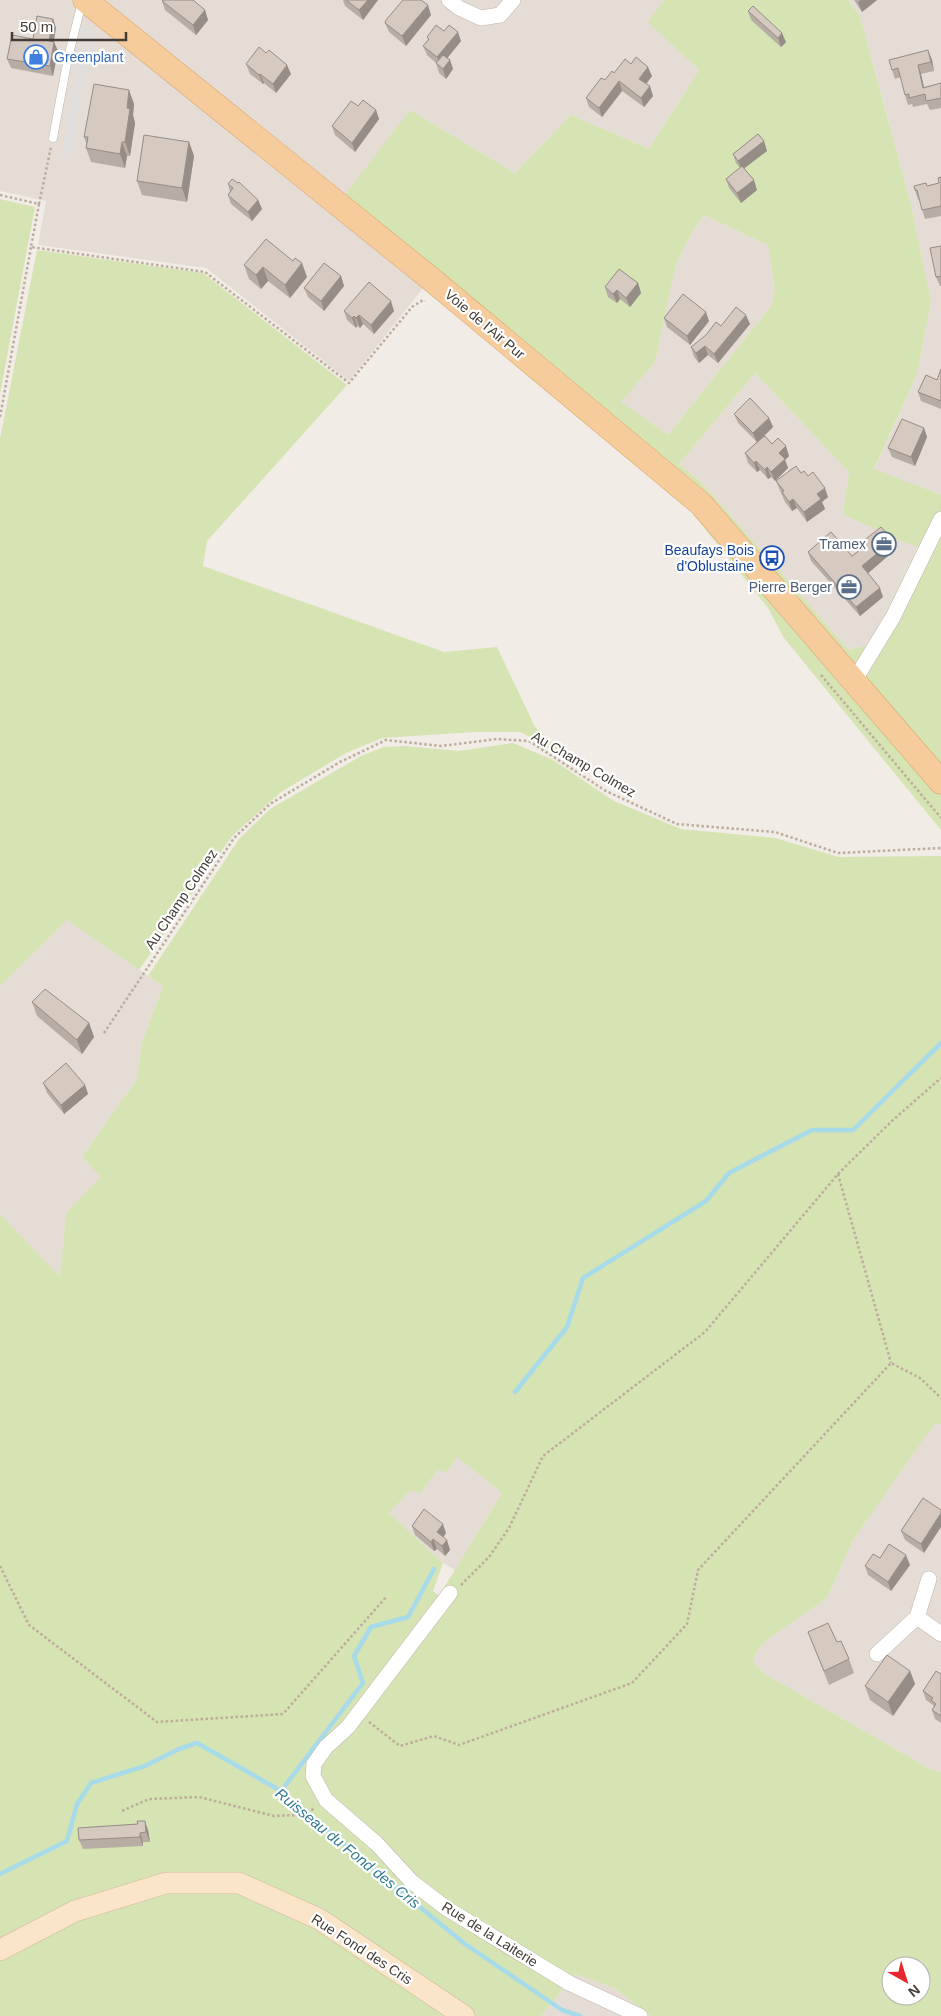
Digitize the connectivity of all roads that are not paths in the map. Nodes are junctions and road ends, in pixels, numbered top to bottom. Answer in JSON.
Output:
{"nodes":[{"id":1,"x":84,"y":0,"type":"edge"},
{"id":2,"x":449,"y":0,"type":"edge"},
{"id":3,"x":513,"y":0,"type":"edge"},
{"id":4,"x":53,"y":138,"type":"road end"},
{"id":5,"x":941,"y":519,"type":"edge"},
{"id":6,"x":854,"y":681,"type":"junction"},
{"id":7,"x":941,"y":782,"type":"edge"},
{"id":8,"x":929,"y":1580,"type":"dead end"},
{"id":9,"x":450,"y":1593,"type":"road end"},
{"id":10,"x":917,"y":1617,"type":"junction"},
{"id":11,"x":941,"y":1634,"type":"edge"},
{"id":12,"x":878,"y":1654,"type":"dead end"},
{"id":13,"x":0,"y":1950,"type":"edge"},
{"id":14,"x":464,"y":2016,"type":"edge"},
{"id":15,"x":640,"y":2016,"type":"edge"}],
"edges":[{"from":1,"to":4,"type":"lane"},
{"from":1,"to":6,"type":"main road","name":"Voie de l'Air Pur"},
{"from":2,"to":3,"type":"street"},
{"from":5,"to":6,"type":"street"},
{"from":6,"to":7,"type":"main road","name":"Voie de l'Air Pur"},
{"from":8,"to":10,"type":"street"},
{"from":9,"to":15,"type":"street","name":"Rue de la Laiterie"},
{"from":10,"to":11,"type":"street"},
{"from":10,"to":12,"type":"street"},
{"from":13,"to":14,"type":"street","name":"Rue Fond des Cris"}]}
